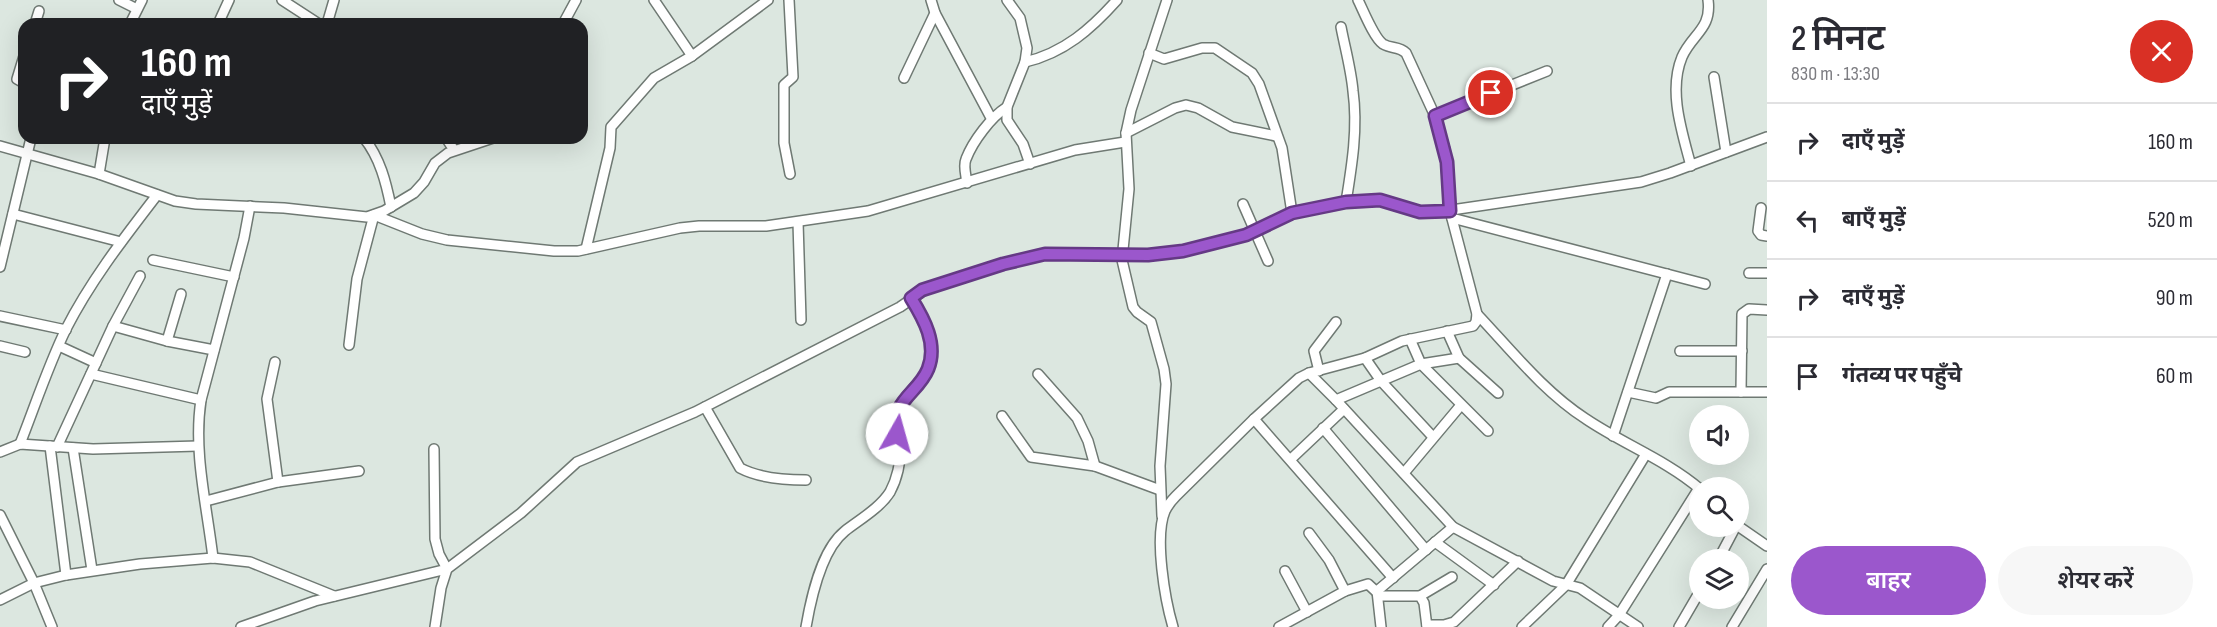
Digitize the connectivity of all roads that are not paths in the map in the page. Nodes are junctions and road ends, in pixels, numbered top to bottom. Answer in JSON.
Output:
{"nodes":[{"id":1,"x":119,"y":0,"type":"edge"},
{"id":2,"x":142,"y":0,"type":"edge"},
{"id":3,"x":230,"y":0,"type":"edge"},
{"id":4,"x":282,"y":0,"type":"edge"},
{"id":5,"x":334,"y":0,"type":"edge"},
{"id":6,"x":576,"y":0,"type":"edge"},
{"id":7,"x":654,"y":0,"type":"edge"},
{"id":8,"x":768,"y":0,"type":"edge"},
{"id":9,"x":789,"y":0,"type":"edge"},
{"id":10,"x":931,"y":0,"type":"edge"},
{"id":11,"x":1007,"y":0,"type":"edge"},
{"id":12,"x":1117,"y":0,"type":"edge"},
{"id":13,"x":1167,"y":0,"type":"edge"},
{"id":14,"x":1358,"y":0,"type":"edge"},
{"id":15,"x":1708,"y":0,"type":"edge"},
{"id":16,"x":137,"y":9,"type":"junction"},
{"id":17,"x":39,"y":11,"type":"dead end"},
{"id":18,"x":935,"y":13,"type":"junction"},
{"id":19,"x":37,"y":18,"type":"edge"},
{"id":20,"x":133,"y":18,"type":"edge"},
{"id":21,"x":221,"y":18,"type":"edge"},
{"id":22,"x":310,"y":18,"type":"edge"},
{"id":23,"x":329,"y":18,"type":"edge"},
{"id":24,"x":566,"y":18,"type":"edge"},
{"id":25,"x":1341,"y":27,"type":"dead end"},
{"id":26,"x":1149,"y":53,"type":"junction"},
{"id":27,"x":692,"y":56,"type":"junction"},
{"id":28,"x":1025,"y":62,"type":"junction"},
{"id":29,"x":1547,"y":71,"type":"dead end"},
{"id":30,"x":1714,"y":77,"type":"dead end"},
{"id":31,"x":904,"y":78,"type":"dead end"},
{"id":32,"x":1007,"y":107,"type":"junction"},
{"id":33,"x":1435,"y":116,"type":"junction"},
{"id":34,"x":992,"y":118,"type":"junction"},
{"id":35,"x":1276,"y":136,"type":"junction"},
{"id":36,"x":1767,"y":137,"type":"edge"},
{"id":37,"x":1126,"y":138,"type":"junction"},
{"id":38,"x":30,"y":144,"type":"edge"},
{"id":39,"x":104,"y":144,"type":"edge"},
{"id":40,"x":367,"y":144,"type":"edge"},
{"id":41,"x":450,"y":144,"type":"edge"},
{"id":42,"x":474,"y":144,"type":"edge"},
{"id":43,"x":0,"y":146,"type":"edge"},
{"id":44,"x":454,"y":150,"type":"junction"},
{"id":45,"x":1726,"y":152,"type":"junction"},
{"id":46,"x":27,"y":153,"type":"junction"},
{"id":47,"x":1030,"y":164,"type":"junction"},
{"id":48,"x":1691,"y":166,"type":"junction"},
{"id":49,"x":99,"y":174,"type":"junction"},
{"id":50,"x":790,"y":174,"type":"dead end"},
{"id":51,"x":968,"y":183,"type":"junction"},
{"id":52,"x":157,"y":195,"type":"junction"},
{"id":53,"x":1346,"y":202,"type":"junction"},
{"id":54,"x":1243,"y":204,"type":"dead end"},
{"id":55,"x":250,"y":206,"type":"junction"},
{"id":56,"x":391,"y":207,"type":"junction"},
{"id":57,"x":1478,"y":207,"type":"junction"},
{"id":58,"x":1761,"y":208,"type":"dead end"},
{"id":59,"x":1292,"y":213,"type":"junction"},
{"id":60,"x":13,"y":214,"type":"junction"},
{"id":61,"x":1451,"y":214,"type":"junction"},
{"id":62,"x":374,"y":215,"type":"junction"},
{"id":63,"x":798,"y":222,"type":"junction"},
{"id":64,"x":1476,"y":224,"type":"junction"},
{"id":65,"x":1254,"y":232,"type":"junction"},
{"id":66,"x":1767,"y":236,"type":"edge"},
{"id":67,"x":121,"y":242,"type":"junction"},
{"id":68,"x":586,"y":249,"type":"junction"},
{"id":69,"x":1123,"y":255,"type":"junction"},
{"id":70,"x":153,"y":260,"type":"dead end"},
{"id":71,"x":1268,"y":261,"type":"dead end"},
{"id":72,"x":0,"y":267,"type":"edge"},
{"id":73,"x":1749,"y":273,"type":"dead end"},
{"id":74,"x":1767,"y":273,"type":"edge"},
{"id":75,"x":1667,"y":274,"type":"junction"},
{"id":76,"x":140,"y":276,"type":"dead end"},
{"id":77,"x":234,"y":277,"type":"junction"},
{"id":78,"x":1705,"y":284,"type":"dead end"},
{"id":79,"x":181,"y":294,"type":"dead end"},
{"id":80,"x":911,"y":298,"type":"junction"},
{"id":81,"x":1767,"y":310,"type":"edge"},
{"id":82,"x":1477,"y":314,"type":"junction"},
{"id":83,"x":0,"y":316,"type":"edge"},
{"id":84,"x":801,"y":320,"type":"dead end"},
{"id":85,"x":1336,"y":322,"type":"dead end"},
{"id":86,"x":113,"y":326,"type":"junction"},
{"id":87,"x":66,"y":330,"type":"junction"},
{"id":88,"x":1447,"y":332,"type":"junction"},
{"id":89,"x":1410,"y":339,"type":"junction"},
{"id":90,"x":167,"y":341,"type":"junction"},
{"id":91,"x":349,"y":345,"type":"dead end"},
{"id":92,"x":0,"y":346,"type":"edge"},
{"id":93,"x":59,"y":346,"type":"junction"},
{"id":94,"x":214,"y":350,"type":"junction"},
{"id":95,"x":1680,"y":351,"type":"dead end"},
{"id":96,"x":1742,"y":351,"type":"junction"},
{"id":97,"x":25,"y":352,"type":"dead end"},
{"id":98,"x":1365,"y":358,"type":"junction"},
{"id":99,"x":1459,"y":358,"type":"junction"},
{"id":100,"x":274,"y":362,"type":"dead end"},
{"id":101,"x":96,"y":363,"type":"junction"},
{"id":102,"x":1421,"y":364,"type":"junction"},
{"id":103,"x":1314,"y":372,"type":"junction"},
{"id":104,"x":91,"y":374,"type":"junction"},
{"id":105,"x":1038,"y":374,"type":"dead end"},
{"id":106,"x":1381,"y":381,"type":"junction"},
{"id":107,"x":1628,"y":392,"type":"junction"},
{"id":108,"x":1741,"y":392,"type":"junction"},
{"id":109,"x":1767,"y":392,"type":"edge"},
{"id":110,"x":1498,"y":393,"type":"dead end"},
{"id":111,"x":201,"y":400,"type":"junction"},
{"id":112,"x":1336,"y":400,"type":"junction"},
{"id":113,"x":1461,"y":405,"type":"junction"},
{"id":114,"x":705,"y":407,"type":"junction"},
{"id":115,"x":1344,"y":409,"type":"junction"},
{"id":116,"x":1002,"y":416,"type":"dead end"},
{"id":117,"x":1254,"y":418,"type":"junction"},
{"id":118,"x":1323,"y":428,"type":"junction"},
{"id":119,"x":1488,"y":431,"type":"dead end"},
{"id":120,"x":1433,"y":436,"type":"junction"},
{"id":121,"x":1613,"y":436,"type":"junction"},
{"id":122,"x":20,"y":444,"type":"junction"},
{"id":123,"x":53,"y":446,"type":"junction"},
{"id":124,"x":198,"y":446,"type":"junction"},
{"id":125,"x":72,"y":448,"type":"junction"},
{"id":126,"x":434,"y":449,"type":"dead end"},
{"id":127,"x":0,"y":452,"type":"edge"},
{"id":128,"x":1646,"y":454,"type":"junction"},
{"id":129,"x":1291,"y":459,"type":"junction"},
{"id":130,"x":1095,"y":466,"type":"junction"},
{"id":131,"x":359,"y":471,"type":"dead end"},
{"id":132,"x":1404,"y":473,"type":"junction"},
{"id":133,"x":806,"y":480,"type":"dead end"},
{"id":134,"x":1689,"y":480,"type":"edge"},
{"id":135,"x":278,"y":482,"type":"junction"},
{"id":136,"x":1160,"y":490,"type":"junction"},
{"id":137,"x":206,"y":501,"type":"junction"},
{"id":138,"x":1689,"y":504,"type":"edge"},
{"id":139,"x":0,"y":515,"type":"edge"},
{"id":140,"x":1162,"y":521,"type":"junction"},
{"id":141,"x":1453,"y":527,"type":"junction"},
{"id":142,"x":1309,"y":533,"type":"dead end"},
{"id":143,"x":1749,"y":534,"type":"edge"},
{"id":144,"x":1436,"y":542,"type":"junction"},
{"id":145,"x":1767,"y":546,"type":"edge"},
{"id":146,"x":1426,"y":550,"type":"junction"},
{"id":147,"x":213,"y":558,"type":"junction"},
{"id":148,"x":1518,"y":561,"type":"junction"},
{"id":149,"x":447,"y":569,"type":"junction"},
{"id":150,"x":1767,"y":569,"type":"edge"},
{"id":151,"x":92,"y":570,"type":"junction"},
{"id":152,"x":1286,"y":571,"type":"dead end"},
{"id":153,"x":66,"y":575,"type":"junction"},
{"id":154,"x":1452,"y":577,"type":"dead end"},
{"id":155,"x":1393,"y":578,"type":"junction"},
{"id":156,"x":34,"y":583,"type":"junction"},
{"id":157,"x":1494,"y":585,"type":"junction"},
{"id":158,"x":1566,"y":585,"type":"junction"},
{"id":159,"x":1345,"y":591,"type":"junction"},
{"id":160,"x":1377,"y":591,"type":"junction"},
{"id":161,"x":334,"y":596,"type":"junction"},
{"id":162,"x":1420,"y":596,"type":"junction"},
{"id":163,"x":0,"y":600,"type":"edge"},
{"id":164,"x":1690,"y":609,"type":"edge"},
{"id":165,"x":1307,"y":612,"type":"junction"},
{"id":166,"x":1619,"y":615,"type":"junction"},
{"id":167,"x":1295,"y":624,"type":"edge"},
{"id":168,"x":1456,"y":625,"type":"edge"},
{"id":169,"x":1427,"y":626,"type":"edge"},
{"id":170,"x":52,"y":627,"type":"edge"},
{"id":171,"x":242,"y":627,"type":"edge"},
{"id":172,"x":435,"y":627,"type":"edge"},
{"id":173,"x":806,"y":627,"type":"edge"},
{"id":174,"x":1173,"y":627,"type":"edge"},
{"id":175,"x":1279,"y":627,"type":"edge"},
{"id":176,"x":1381,"y":627,"type":"edge"},
{"id":177,"x":1522,"y":627,"type":"edge"},
{"id":178,"x":1608,"y":627,"type":"edge"},
{"id":179,"x":1638,"y":627,"type":"edge"},
{"id":180,"x":1679,"y":627,"type":"edge"},
{"id":181,"x":1732,"y":627,"type":"edge"}],
"edges":[{"from":1,"to":16,"type":"street"},
{"from":2,"to":16,"type":"street"},
{"from":3,"to":21,"type":"street"},
{"from":4,"to":22,"type":"street"},
{"from":5,"to":23,"type":"street"},
{"from":6,"to":24,"type":"street"},
{"from":7,"to":27,"type":"street"},
{"from":8,"to":27,"type":"street"},
{"from":9,"to":50,"type":"street"},
{"from":10,"to":18,"type":"street"},
{"from":11,"to":28,"type":"street"},
{"from":12,"to":28,"type":"street"},
{"from":13,"to":26,"type":"street"},
{"from":14,"to":33,"type":"street"},
{"from":15,"to":48,"type":"street"},
{"from":16,"to":20,"type":"street"},
{"from":17,"to":19,"type":"street"},
{"from":18,"to":31,"type":"street"},
{"from":18,"to":34,"type":"street"},
{"from":25,"to":53,"type":"street"},
{"from":26,"to":35,"type":"street"},
{"from":26,"to":37,"type":"street"},
{"from":27,"to":68,"type":"street"},
{"from":28,"to":32,"type":"street"},
{"from":29,"to":33,"type":"street"},
{"from":30,"to":45,"type":"street"},
{"from":32,"to":34,"type":"street"},
{"from":32,"to":47,"type":"street"},
{"from":33,"to":61,"type":"street"},
{"from":34,"to":51,"type":"street"},
{"from":35,"to":37,"type":"street"},
{"from":35,"to":59,"type":"street"},
{"from":36,"to":45,"type":"street"},
{"from":37,"to":47,"type":"street"},
{"from":37,"to":69,"type":"street"},
{"from":38,"to":46,"type":"street"},
{"from":39,"to":49,"type":"street"},
{"from":40,"to":56,"type":"street"},
{"from":41,"to":44,"type":"street"},
{"from":42,"to":44,"type":"street"},
{"from":43,"to":46,"type":"street"},
{"from":44,"to":56,"type":"street"},
{"from":45,"to":48,"type":"street"},
{"from":46,"to":49,"type":"street"},
{"from":46,"to":60,"type":"street"},
{"from":47,"to":51,"type":"street"},
{"from":48,"to":57,"type":"street"},
{"from":49,"to":52,"type":"street"},
{"from":51,"to":63,"type":"street"},
{"from":52,"to":55,"type":"street"},
{"from":52,"to":67,"type":"street"},
{"from":53,"to":59,"type":"street"},
{"from":53,"to":61,"type":"street"},
{"from":54,"to":65,"type":"street"},
{"from":55,"to":62,"type":"street"},
{"from":55,"to":77,"type":"street"},
{"from":56,"to":62,"type":"street"},
{"from":57,"to":61,"type":"street"},
{"from":57,"to":64,"type":"street"},
{"from":58,"to":66,"type":"street"},
{"from":59,"to":65,"type":"street"},
{"from":60,"to":67,"type":"street"},
{"from":60,"to":72,"type":"street"},
{"from":61,"to":64,"type":"street"},
{"from":61,"to":82,"type":"street"},
{"from":62,"to":68,"type":"street"},
{"from":62,"to":91,"type":"street"},
{"from":63,"to":68,"type":"street"},
{"from":63,"to":84,"type":"street"},
{"from":64,"to":75,"type":"street"},
{"from":65,"to":69,"type":"street"},
{"from":65,"to":71,"type":"street"},
{"from":67,"to":87,"type":"street"},
{"from":69,"to":80,"type":"street"},
{"from":69,"to":136,"type":"street"},
{"from":70,"to":77,"type":"street"},
{"from":73,"to":74,"type":"street"},
{"from":75,"to":78,"type":"street"},
{"from":75,"to":107,"type":"street"},
{"from":76,"to":86,"type":"street"},
{"from":77,"to":94,"type":"street"},
{"from":79,"to":90,"type":"street"},
{"from":80,"to":114,"type":"street"},
{"from":80,"to":173,"type":"street"},
{"from":81,"to":96,"type":"street"},
{"from":82,"to":88,"type":"street"},
{"from":82,"to":121,"type":"street"},
{"from":83,"to":87,"type":"street"},
{"from":85,"to":103,"type":"street"},
{"from":86,"to":90,"type":"street"},
{"from":86,"to":101,"type":"street"},
{"from":87,"to":93,"type":"street"},
{"from":88,"to":89,"type":"street"},
{"from":88,"to":99,"type":"street"},
{"from":89,"to":98,"type":"street"},
{"from":89,"to":102,"type":"street"},
{"from":90,"to":94,"type":"street"},
{"from":92,"to":97,"type":"street"},
{"from":93,"to":101,"type":"street"},
{"from":93,"to":122,"type":"street"},
{"from":94,"to":111,"type":"street"},
{"from":95,"to":96,"type":"street"},
{"from":96,"to":108,"type":"street"},
{"from":98,"to":103,"type":"street"},
{"from":98,"to":106,"type":"street"},
{"from":99,"to":102,"type":"street"},
{"from":99,"to":110,"type":"street"},
{"from":100,"to":135,"type":"street"},
{"from":101,"to":104,"type":"street"},
{"from":102,"to":106,"type":"street"},
{"from":102,"to":113,"type":"street"},
{"from":103,"to":112,"type":"street"},
{"from":103,"to":117,"type":"street"},
{"from":104,"to":111,"type":"street"},
{"from":104,"to":123,"type":"street"},
{"from":105,"to":130,"type":"street"},
{"from":106,"to":112,"type":"street"},
{"from":106,"to":120,"type":"street"},
{"from":107,"to":108,"type":"street"},
{"from":107,"to":121,"type":"street"},
{"from":108,"to":109,"type":"street"},
{"from":111,"to":124,"type":"street"},
{"from":112,"to":115,"type":"street"},
{"from":113,"to":119,"type":"street"},
{"from":113,"to":120,"type":"street"},
{"from":114,"to":133,"type":"street"},
{"from":114,"to":149,"type":"street"},
{"from":115,"to":118,"type":"street"},
{"from":115,"to":132,"type":"street"},
{"from":116,"to":130,"type":"street"},
{"from":117,"to":129,"type":"street"},
{"from":117,"to":140,"type":"street"},
{"from":118,"to":129,"type":"street"},
{"from":118,"to":146,"type":"street"},
{"from":120,"to":132,"type":"street"},
{"from":121,"to":128,"type":"street"},
{"from":122,"to":123,"type":"street"},
{"from":122,"to":127,"type":"street"},
{"from":123,"to":125,"type":"street"},
{"from":123,"to":153,"type":"street"},
{"from":124,"to":125,"type":"street"},
{"from":124,"to":137,"type":"street"},
{"from":125,"to":151,"type":"street"},
{"from":126,"to":149,"type":"street"},
{"from":128,"to":134,"type":"street"},
{"from":128,"to":158,"type":"street"},
{"from":129,"to":155,"type":"street"},
{"from":130,"to":136,"type":"street"},
{"from":131,"to":135,"type":"street"},
{"from":132,"to":141,"type":"street"},
{"from":135,"to":137,"type":"street"},
{"from":136,"to":140,"type":"street"},
{"from":137,"to":147,"type":"street"},
{"from":138,"to":166,"type":"street"},
{"from":139,"to":156,"type":"street"},
{"from":140,"to":174,"type":"street"},
{"from":141,"to":144,"type":"street"},
{"from":141,"to":148,"type":"street"},
{"from":142,"to":159,"type":"street"},
{"from":143,"to":145,"type":"street"},
{"from":144,"to":146,"type":"street"},
{"from":144,"to":157,"type":"street"},
{"from":146,"to":155,"type":"street"},
{"from":147,"to":151,"type":"street"},
{"from":147,"to":161,"type":"street"},
{"from":148,"to":157,"type":"street"},
{"from":148,"to":158,"type":"street"},
{"from":149,"to":161,"type":"street"},
{"from":149,"to":172,"type":"street"},
{"from":150,"to":181,"type":"street"},
{"from":151,"to":153,"type":"street"},
{"from":152,"to":165,"type":"street"},
{"from":153,"to":156,"type":"street"},
{"from":154,"to":162,"type":"street"},
{"from":155,"to":160,"type":"street"},
{"from":156,"to":163,"type":"street"},
{"from":156,"to":170,"type":"street"},
{"from":157,"to":168,"type":"street"},
{"from":158,"to":166,"type":"street"},
{"from":158,"to":177,"type":"street"},
{"from":159,"to":160,"type":"street"},
{"from":159,"to":165,"type":"street"},
{"from":160,"to":162,"type":"street"},
{"from":160,"to":176,"type":"street"},
{"from":161,"to":171,"type":"street"},
{"from":162,"to":169,"type":"street"},
{"from":164,"to":180,"type":"street"},
{"from":165,"to":167,"type":"street"},
{"from":166,"to":178,"type":"street"},
{"from":166,"to":179,"type":"street"},
{"from":167,"to":175,"type":"street"},
{"from":168,"to":169,"type":"street"}]}
